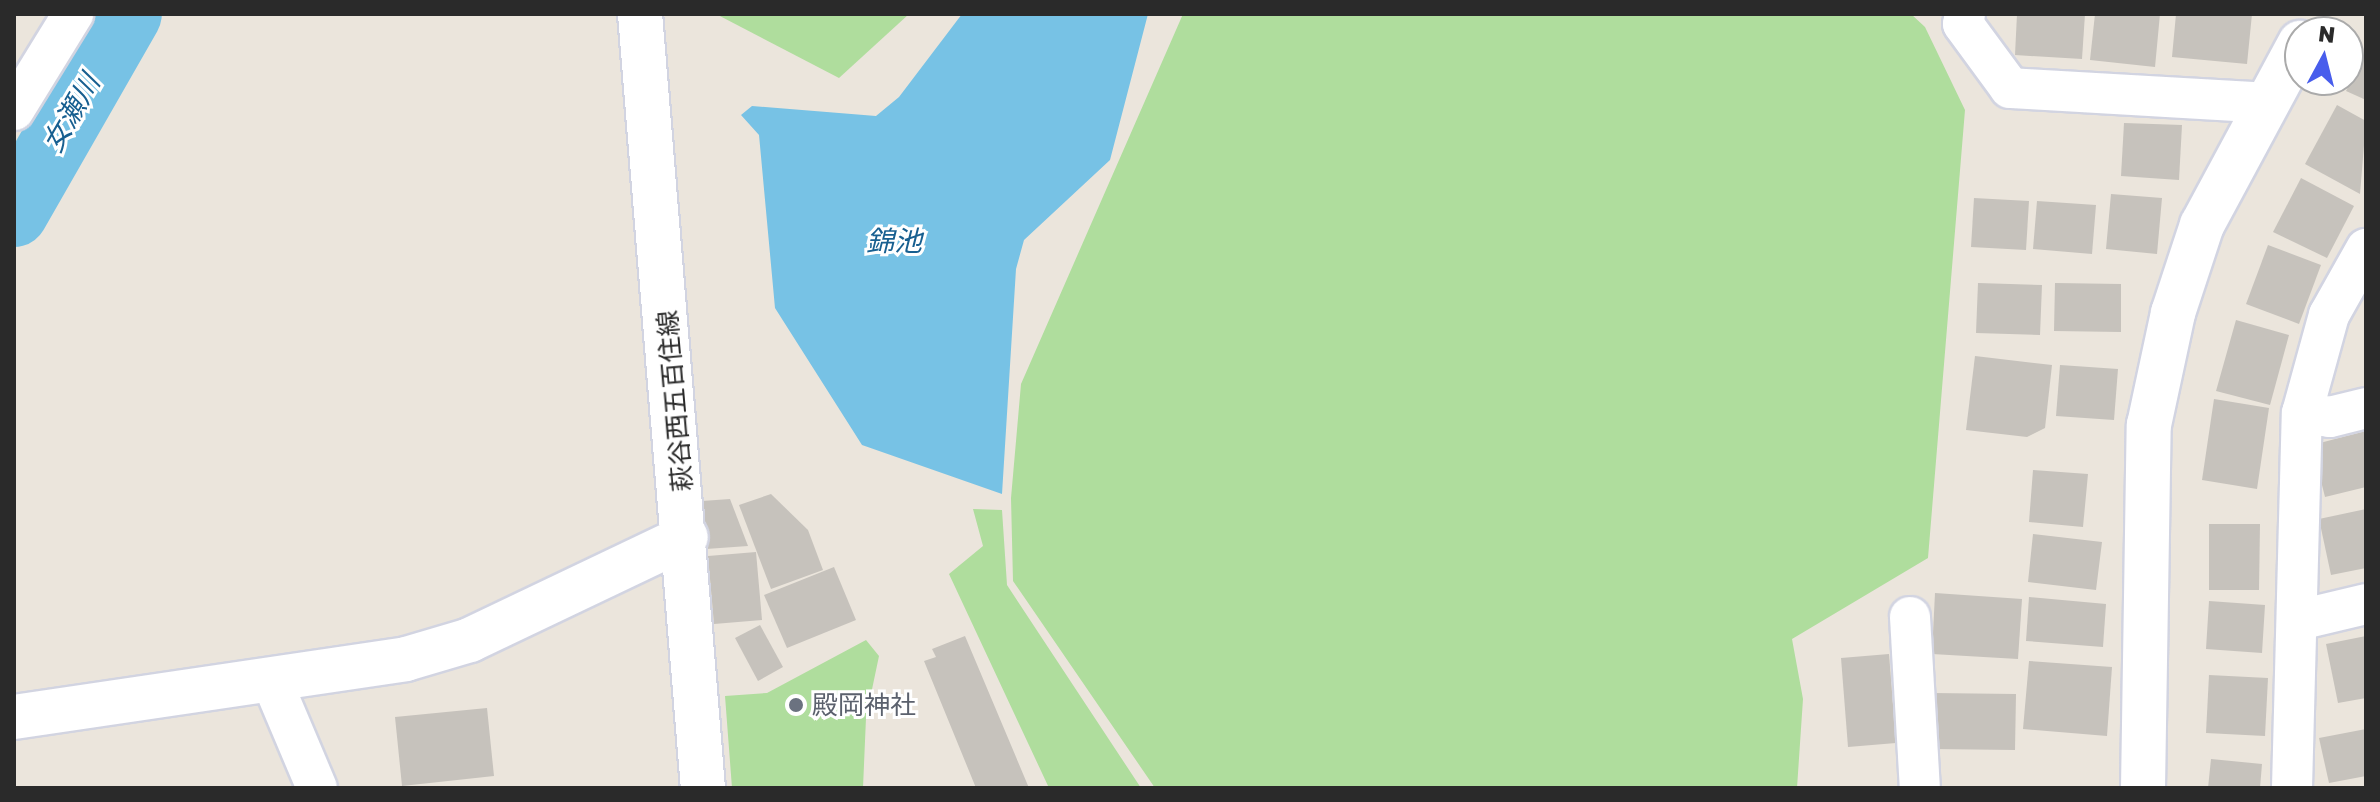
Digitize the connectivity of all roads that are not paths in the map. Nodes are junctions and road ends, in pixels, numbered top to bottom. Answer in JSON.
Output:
{"nodes":[{"id":1,"x":73,"y":14,"type":"edge"},
{"id":2,"x":640,"y":14,"type":"edge"},
{"id":3,"x":1965,"y":14,"type":"edge"},
{"id":4,"x":2284,"y":73,"type":"edge"},
{"id":5,"x":2268,"y":103,"type":"junction"},
{"id":6,"x":14,"y":110,"type":"edge"},
{"id":7,"x":2366,"y":249,"type":"edge"},
{"id":8,"x":2366,"y":408,"type":"edge"},
{"id":9,"x":2302,"y":413,"type":"junction"},
{"id":10,"x":686,"y":537,"type":"junction"},
{"id":11,"x":2366,"y":604,"type":"edge"},
{"id":12,"x":1910,"y":617,"type":"dead end"},
{"id":13,"x":2299,"y":620,"type":"junction"},
{"id":14,"x":273,"y":684,"type":"junction"},
{"id":15,"x":14,"y":717,"type":"edge"},
{"id":16,"x":317,"y":788,"type":"edge"},
{"id":17,"x":703,"y":788,"type":"edge"},
{"id":18,"x":1920,"y":788,"type":"edge"},
{"id":19,"x":2143,"y":788,"type":"edge"},
{"id":20,"x":2292,"y":788,"type":"edge"}],
"edges":[{"from":1,"to":6,"type":"street"},
{"from":2,"to":10,"type":"street","name":"萩谷西五百住線"},
{"from":3,"to":5,"type":"street"},
{"from":4,"to":5,"type":"street"},
{"from":5,"to":19,"type":"street"},
{"from":7,"to":9,"type":"street"},
{"from":8,"to":9,"type":"street"},
{"from":9,"to":13,"type":"street"},
{"from":10,"to":14,"type":"street"},
{"from":10,"to":17,"type":"street","name":"萩谷西五百住線"},
{"from":11,"to":13,"type":"street"},
{"from":12,"to":18,"type":"street"},
{"from":13,"to":20,"type":"street"},
{"from":14,"to":15,"type":"street"},
{"from":14,"to":16,"type":"street"}]}
